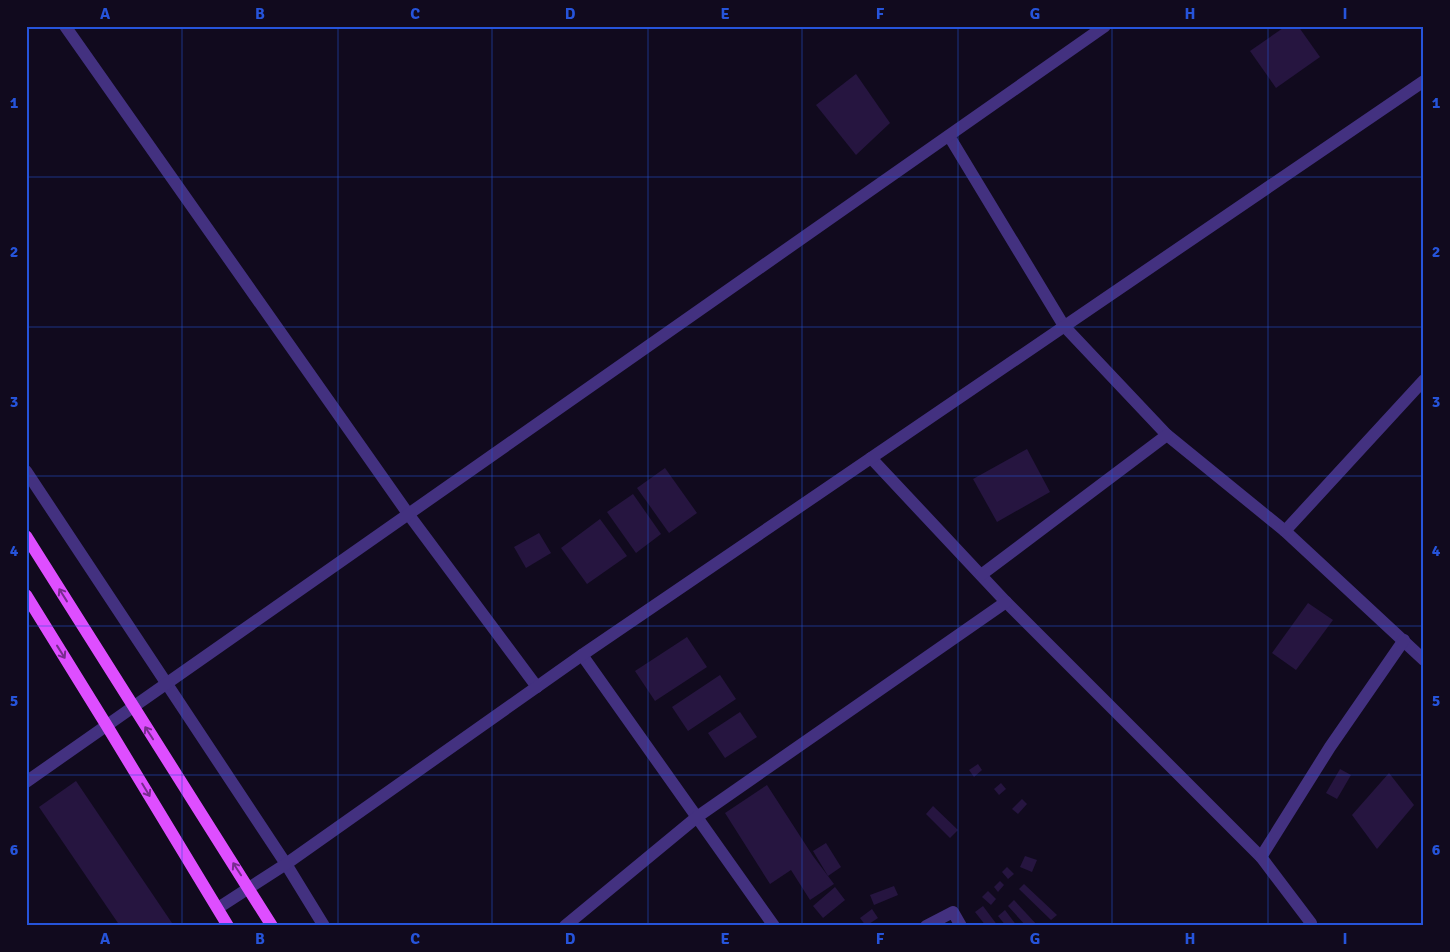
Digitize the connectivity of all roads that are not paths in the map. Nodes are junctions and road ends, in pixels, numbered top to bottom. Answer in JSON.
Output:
{"nodes":[{"id":1,"x":65,"y":26,"type":"edge"},
{"id":2,"x":1105,"y":26,"type":"edge"},
{"id":3,"x":1424,"y":81,"type":"edge"},
{"id":4,"x":949,"y":136,"type":"junction"},
{"id":5,"x":1064,"y":326,"type":"junction"},
{"id":6,"x":1424,"y":380,"type":"edge"},
{"id":7,"x":1167,"y":436,"type":"junction"},
{"id":8,"x":871,"y":458,"type":"junction"},
{"id":9,"x":26,"y":471,"type":"edge"},
{"id":10,"x":409,"y":515,"type":"junction"},
{"id":11,"x":1285,"y":531,"type":"junction"},
{"id":12,"x":26,"y":536,"type":"edge"},
{"id":13,"x":981,"y":575,"type":"junction"},
{"id":14,"x":26,"y":596,"type":"edge"},
{"id":15,"x":1006,"y":602,"type":"junction"},
{"id":16,"x":1404,"y":640,"type":"junction"},
{"id":17,"x":582,"y":655,"type":"junction"},
{"id":18,"x":1424,"y":660,"type":"edge"},
{"id":19,"x":167,"y":684,"type":"junction"},
{"id":20,"x":537,"y":687,"type":"junction"},
{"id":21,"x":133,"y":708,"type":"junction"},
{"id":22,"x":107,"y":726,"type":"junction"},
{"id":23,"x":26,"y":782,"type":"edge"},
{"id":24,"x":697,"y":817,"type":"junction"},
{"id":25,"x":1261,"y":857,"type":"junction"},
{"id":26,"x":286,"y":864,"type":"junction"},
{"id":27,"x":249,"y":888,"type":"junction"},
{"id":28,"x":218,"y":908,"type":"junction"},
{"id":29,"x":228,"y":926,"type":"edge"},
{"id":30,"x":272,"y":926,"type":"edge"},
{"id":31,"x":324,"y":926,"type":"edge"},
{"id":32,"x":565,"y":926,"type":"edge"},
{"id":33,"x":774,"y":926,"type":"edge"},
{"id":34,"x":926,"y":926,"type":"edge"},
{"id":35,"x":961,"y":926,"type":"edge"},
{"id":36,"x":1310,"y":926,"type":"edge"}],
"edges":[{"from":1,"to":10,"type":"street"},
{"from":2,"to":4,"type":"street"},
{"from":3,"to":5,"type":"street"},
{"from":4,"to":5,"type":"street"},
{"from":4,"to":10,"type":"street"},
{"from":5,"to":7,"type":"street"},
{"from":5,"to":8,"type":"street"},
{"from":6,"to":11,"type":"street"},
{"from":7,"to":11,"type":"street"},
{"from":7,"to":13,"type":"street"},
{"from":8,"to":13,"type":"street"},
{"from":8,"to":17,"type":"street"},
{"from":9,"to":19,"type":"street"},
{"from":10,"to":19,"type":"street"},
{"from":10,"to":20,"type":"street"},
{"from":11,"to":16,"type":"street"},
{"from":21,"to":12,"type":"main road","one_way":true},
{"from":13,"to":15,"type":"street"},
{"from":14,"to":22,"type":"main road","one_way":true},
{"from":15,"to":24,"type":"street"},
{"from":15,"to":25,"type":"street"},
{"from":16,"to":18,"type":"street"},
{"from":16,"to":25,"type":"street"},
{"from":17,"to":20,"type":"street"},
{"from":17,"to":24,"type":"street"},
{"from":19,"to":21,"type":"street"},
{"from":19,"to":26,"type":"street"},
{"from":20,"to":26,"type":"street"},
{"from":21,"to":22,"type":"street"},
{"from":27,"to":21,"type":"main road","one_way":true},
{"from":22,"to":23,"type":"street"},
{"from":22,"to":28,"type":"main road","one_way":true},
{"from":24,"to":32,"type":"street"},
{"from":24,"to":33,"type":"street"},
{"from":25,"to":36,"type":"street"},
{"from":26,"to":27,"type":"street"},
{"from":26,"to":31,"type":"street"},
{"from":27,"to":28,"type":"street"},
{"from":27,"to":30,"type":"main road"},
{"from":28,"to":29,"type":"main road"},
{"from":34,"to":35,"type":"street"}]}
